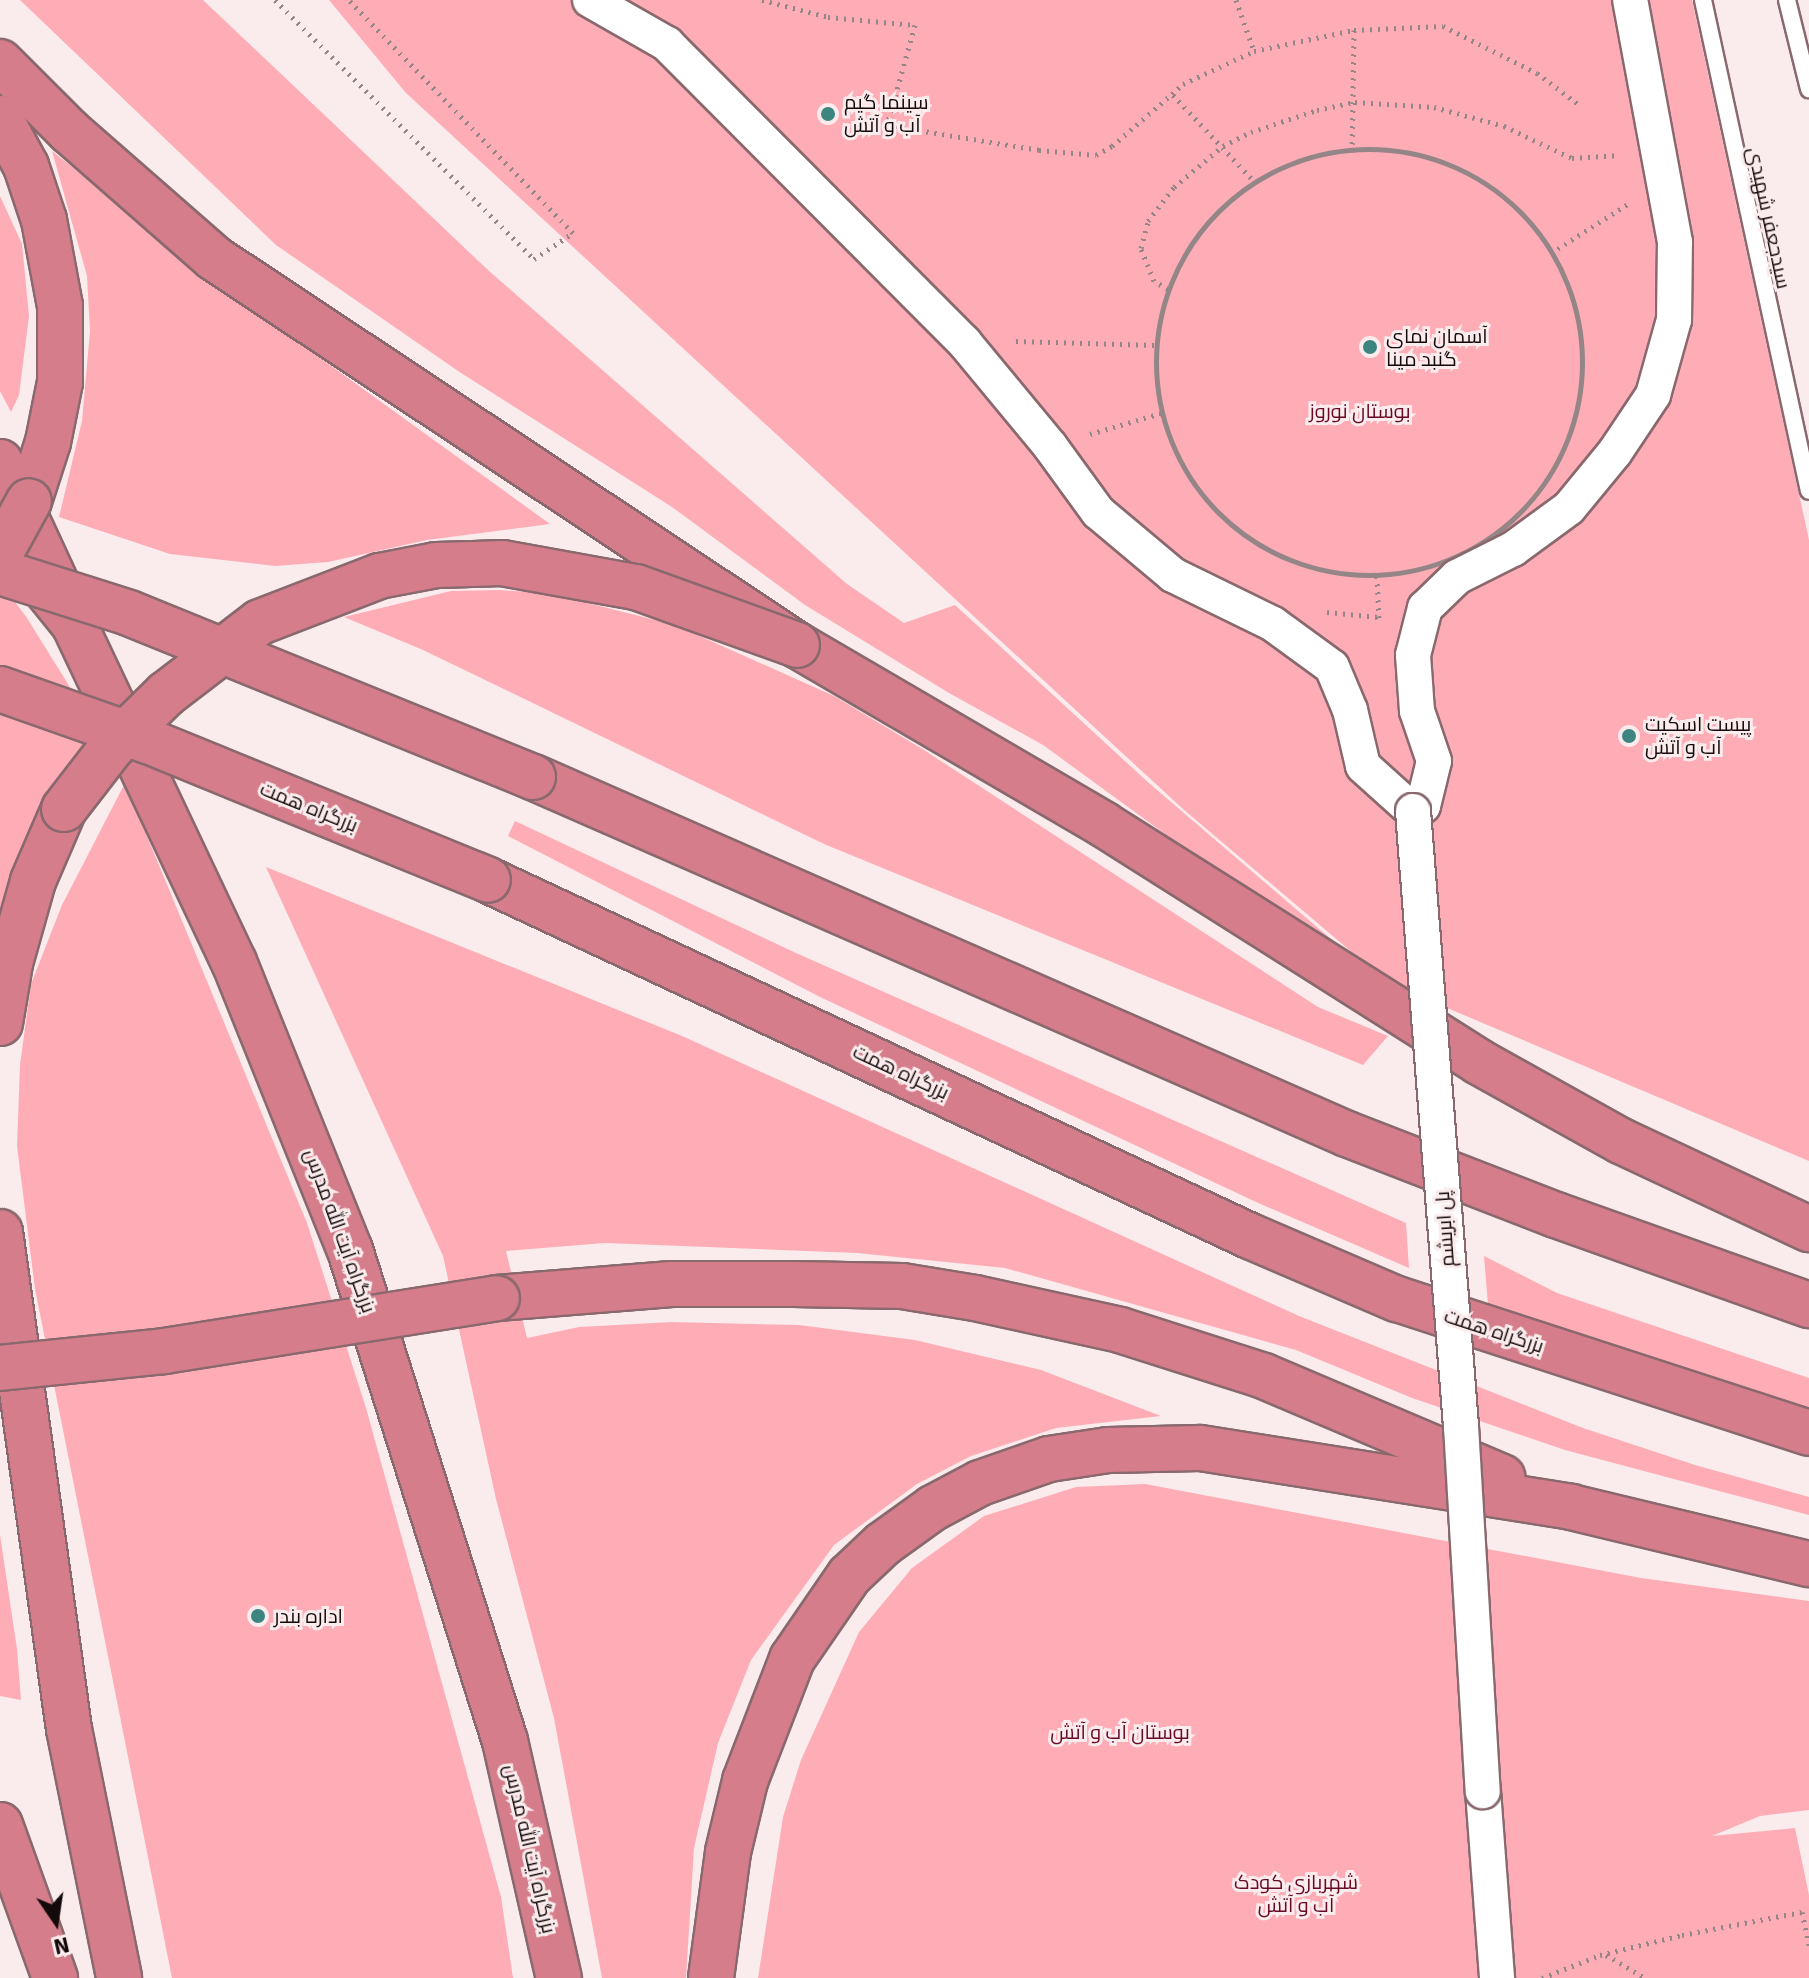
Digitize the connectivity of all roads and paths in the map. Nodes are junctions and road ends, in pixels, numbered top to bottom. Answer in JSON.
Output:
{"nodes":[{"id":1,"x":275,"y":0,"type":"edge"},
{"id":2,"x":349,"y":0,"type":"edge"},
{"id":3,"x":590,"y":0,"type":"edge"},
{"id":4,"x":762,"y":0,"type":"edge"},
{"id":5,"x":1236,"y":0,"type":"edge"},
{"id":6,"x":1630,"y":0,"type":"edge"},
{"id":7,"x":1703,"y":0,"type":"edge"},
{"id":8,"x":1787,"y":0,"type":"edge"},
{"id":9,"x":1354,"y":30,"type":"junction"},
{"id":10,"x":1254,"y":51,"type":"junction"},
{"id":11,"x":1806,"y":59,"type":"edge"},
{"id":12,"x":0,"y":62,"type":"edge"},
{"id":13,"x":1809,"y":89,"type":"edge"},
{"id":14,"x":1172,"y":94,"type":"junction"},
{"id":15,"x":1355,"y":102,"type":"junction"},
{"id":16,"x":1578,"y":104,"type":"dead end"},
{"id":17,"x":0,"y":118,"type":"edge"},
{"id":18,"x":1657,"y":141,"type":"junction"},
{"id":19,"x":1223,"y":146,"type":"junction"},
{"id":20,"x":1352,"y":152,"type":"junction"},
{"id":21,"x":1251,"y":178,"type":"junction"},
{"id":22,"x":1665,"y":181,"type":"junction"},
{"id":23,"x":1551,"y":253,"type":"junction"},
{"id":24,"x":1168,"y":289,"type":"junction"},
{"id":25,"x":964,"y":342,"type":"junction"},
{"id":26,"x":1155,"y":345,"type":"junction"},
{"id":27,"x":1162,"y":413,"type":"junction"},
{"id":28,"x":1050,"y":446,"type":"junction"},
{"id":29,"x":0,"y":462,"type":"edge"},
{"id":30,"x":1809,"y":491,"type":"edge"},
{"id":31,"x":0,"y":533,"type":"edge"},
{"id":32,"x":0,"y":554,"type":"edge"},
{"id":33,"x":0,"y":572,"type":"edge"},
{"id":34,"x":74,"y":624,"type":"junction"},
{"id":35,"x":797,"y":645,"type":"junction"},
{"id":36,"x":0,"y":689,"type":"edge"},
{"id":37,"x":1413,"y":811,"type":"junction"},
{"id":38,"x":0,"y":1023,"type":"edge"},
{"id":39,"x":1430,"y":1032,"type":"junction"},
{"id":40,"x":1809,"y":1229,"type":"edge"},
{"id":41,"x":0,"y":1232,"type":"edge"},
{"id":42,"x":1809,"y":1305,"type":"edge"},
{"id":43,"x":0,"y":1371,"type":"edge"},
{"id":44,"x":1809,"y":1433,"type":"edge"},
{"id":45,"x":1571,"y":1507,"type":"junction"},
{"id":46,"x":43,"y":1548,"type":"junction"},
{"id":47,"x":1809,"y":1564,"type":"edge"},
{"id":48,"x":0,"y":1825,"type":"edge"},
{"id":49,"x":1809,"y":1945,"type":"edge"},
{"id":50,"x":1605,"y":1954,"type":"junction"},
{"id":51,"x":55,"y":1978,"type":"edge"},
{"id":52,"x":119,"y":1978,"type":"edge"},
{"id":53,"x":559,"y":1978,"type":"edge"},
{"id":54,"x":711,"y":1978,"type":"edge"},
{"id":55,"x":1497,"y":1978,"type":"edge"},
{"id":56,"x":1542,"y":1978,"type":"edge"},
{"id":57,"x":1645,"y":1978,"type":"edge"}],
"edges":[{"from":1,"to":2,"type":"path"},
{"from":3,"to":25,"type":"street"},
{"from":4,"to":14,"type":"path"},
{"from":5,"to":10,"type":"path"},
{"from":6,"to":18,"type":"street"},
{"from":7,"to":30,"type":"lane","name":"سیدجعفر شهیدی"},
{"from":8,"to":11,"type":"lane"},
{"from":9,"to":10,"type":"path"},
{"from":9,"to":15,"type":"path"},
{"from":9,"to":16,"type":"path"},
{"from":10,"to":14,"type":"path"},
{"from":11,"to":13,"type":"lane"},
{"from":12,"to":35,"type":"highway"},
{"from":14,"to":19,"type":"path"},
{"from":15,"to":18,"type":"path"},
{"from":15,"to":19,"type":"path"},
{"from":15,"to":20,"type":"path"},
{"from":17,"to":32,"type":"highway","bridge":true},
{"from":18,"to":22,"type":"street"},
{"from":19,"to":21,"type":"path"},
{"from":19,"to":24,"type":"path"},
{"from":20,"to":21,"type":"path"},
{"from":20,"to":23,"type":"path"},
{"from":21,"to":24,"type":"path"},
{"from":22,"to":23,"type":"path"},
{"from":22,"to":37,"type":"street"},
{"from":23,"to":27,"type":"path"},
{"from":24,"to":26,"type":"path"},
{"from":25,"to":26,"type":"path"},
{"from":25,"to":28,"type":"street"},
{"from":26,"to":27,"type":"path"},
{"from":27,"to":28,"type":"path"},
{"from":28,"to":37,"type":"street"},
{"from":29,"to":34,"type":"highway"},
{"from":31,"to":34,"type":"highway","name":"بزرگراه آیت الله مدرس"},
{"from":33,"to":42,"type":"highway","bridge":true},
{"from":34,"to":53,"type":"highway","name":"بزرگراه آیت الله مدرس"},
{"from":35,"to":38,"type":"highway","bridge":true},
{"from":35,"to":39,"type":"highway"},
{"from":36,"to":44,"type":"highway","name":"بزرگراه همت","bridge":true},
{"from":37,"to":39,"type":"street","name":"پل ابریشم","bridge":true},
{"from":39,"to":40,"type":"highway"},
{"from":39,"to":55,"type":"street","name":"پل ابریشم","bridge":true},
{"from":41,"to":46,"type":"highway"},
{"from":43,"to":45,"type":"highway","bridge":true},
{"from":43,"to":46,"type":"highway"},
{"from":45,"to":47,"type":"highway"},
{"from":45,"to":54,"type":"highway"},
{"from":46,"to":52,"type":"highway"},
{"from":48,"to":51,"type":"highway"},
{"from":49,"to":50,"type":"path"},
{"from":50,"to":56,"type":"path"},
{"from":50,"to":57,"type":"path"}]}
